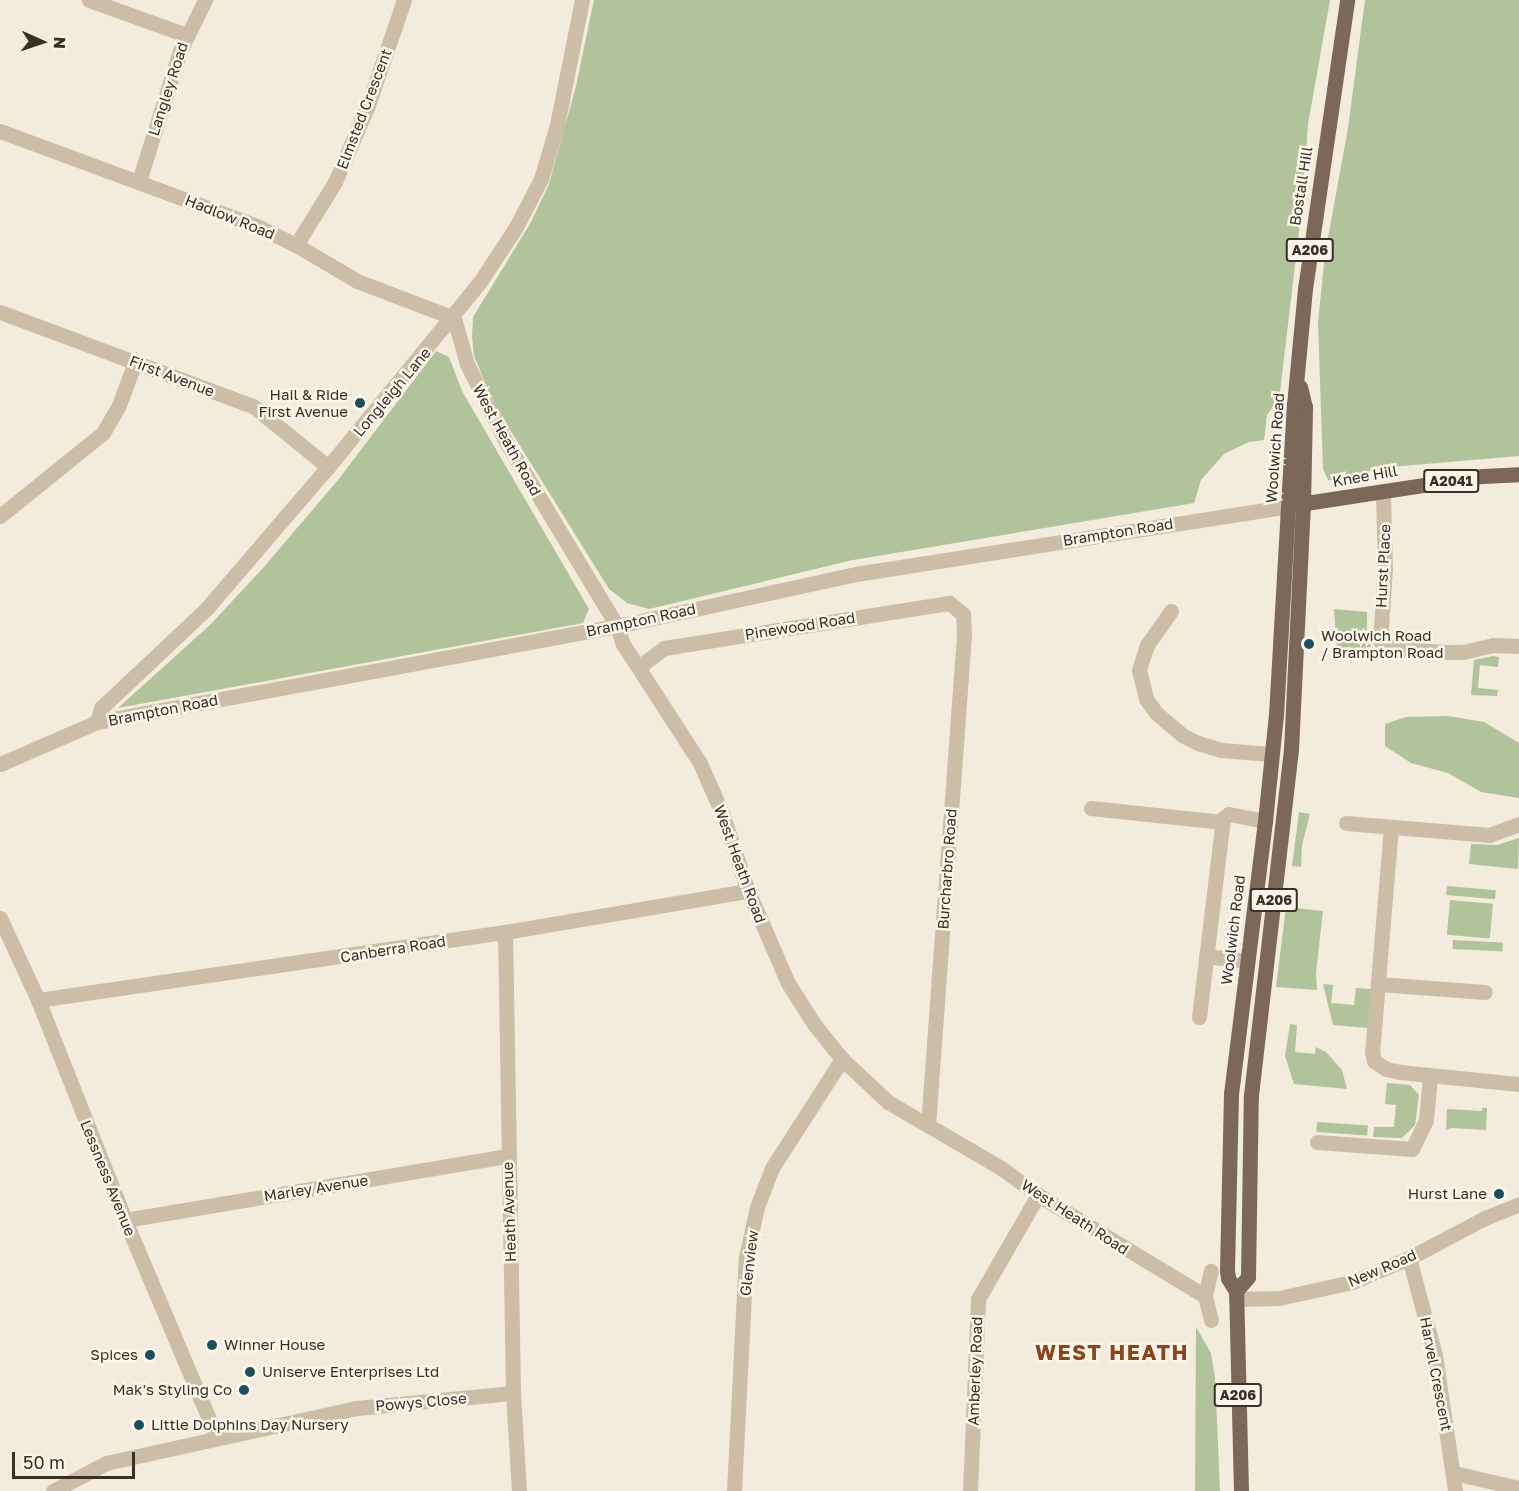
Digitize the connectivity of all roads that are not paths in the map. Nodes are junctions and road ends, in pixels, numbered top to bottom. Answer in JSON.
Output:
{"nodes":[{"id":1,"x":89,"y":0,"type":"edge"},
{"id":2,"x":205,"y":0,"type":"edge"},
{"id":3,"x":404,"y":0,"type":"edge"},
{"id":4,"x":582,"y":0,"type":"edge"},
{"id":5,"x":1347,"y":0,"type":"edge"},
{"id":6,"x":186,"y":35,"type":"junction"},
{"id":7,"x":0,"y":131,"type":"edge"},
{"id":8,"x":139,"y":181,"type":"junction"},
{"id":9,"x":296,"y":244,"type":"junction"},
{"id":10,"x":0,"y":312,"type":"edge"},
{"id":11,"x":454,"y":318,"type":"junction"},
{"id":12,"x":135,"y":362,"type":"junction"},
{"id":13,"x":1298,"y":378,"type":"joint"},
{"id":14,"x":328,"y":467,"type":"junction"},
{"id":15,"x":1519,"y":474,"type":"edge"},
{"id":16,"x":1383,"y":494,"type":"junction"},
{"id":17,"x":1296,"y":505,"type":"junction"},
{"id":18,"x":0,"y":516,"type":"edge"},
{"id":19,"x":1172,"y":610,"type":"dead end"},
{"id":20,"x":963,"y":614,"type":"joint"},
{"id":21,"x":617,"y":626,"type":"junction"},
{"id":22,"x":1519,"y":646,"type":"edge"},
{"id":23,"x":640,"y":666,"type":"junction"},
{"id":24,"x":97,"y":722,"type":"junction"},
{"id":25,"x":1271,"y":754,"type":"junction"},
{"id":26,"x":0,"y":764,"type":"edge"},
{"id":27,"x":1091,"y":808,"type":"dead end"},
{"id":28,"x":1265,"y":821,"type":"junction"},
{"id":29,"x":1222,"y":822,"type":"junction"},
{"id":30,"x":1346,"y":823,"type":"dead end"},
{"id":31,"x":1519,"y":824,"type":"edge"},
{"id":32,"x":1391,"y":827,"type":"junction"},
{"id":33,"x":748,"y":891,"type":"junction"},
{"id":34,"x":0,"y":918,"type":"edge"},
{"id":35,"x":505,"y":932,"type":"junction"},
{"id":36,"x":1206,"y":956,"type":"junction"},
{"id":37,"x":1247,"y":961,"type":"junction"},
{"id":38,"x":1379,"y":984,"type":"junction"},
{"id":39,"x":1485,"y":992,"type":"dead end"},
{"id":40,"x":38,"y":1000,"type":"junction"},
{"id":41,"x":1199,"y":1017,"type":"dead end"},
{"id":42,"x":842,"y":1059,"type":"junction"},
{"id":43,"x":1430,"y":1077,"type":"junction"},
{"id":44,"x":1519,"y":1084,"type":"edge"},
{"id":45,"x":928,"y":1124,"type":"junction"},
{"id":46,"x":1317,"y":1142,"type":"dead end"},
{"id":47,"x":508,"y":1156,"type":"junction"},
{"id":48,"x":1038,"y":1195,"type":"junction"},
{"id":49,"x":1519,"y":1204,"type":"edge"},
{"id":50,"x":125,"y":1220,"type":"junction"},
{"id":51,"x":1409,"y":1258,"type":"junction"},
{"id":52,"x":1211,"y":1271,"type":"dead end"},
{"id":53,"x":1236,"y":1295,"type":"junction"},
{"id":54,"x":1205,"y":1296,"type":"junction"},
{"id":55,"x":1211,"y":1320,"type":"dead end"},
{"id":56,"x":513,"y":1393,"type":"junction"},
{"id":57,"x":217,"y":1438,"type":"junction"},
{"id":58,"x":1454,"y":1473,"type":"junction"},
{"id":59,"x":1519,"y":1488,"type":"edge"},
{"id":60,"x":53,"y":1491,"type":"edge"},
{"id":61,"x":519,"y":1491,"type":"edge"},
{"id":62,"x":734,"y":1491,"type":"edge"},
{"id":63,"x":970,"y":1491,"type":"edge"},
{"id":64,"x":1241,"y":1491,"type":"edge"},
{"id":65,"x":1455,"y":1491,"type":"edge"}],
"edges":[{"from":1,"to":6,"type":"street"},
{"from":2,"to":6,"type":"street","name":"Langley Road"},
{"from":3,"to":9,"type":"street","name":"Elmsted Crescent"},
{"from":4,"to":11,"type":"street","name":"Longleigh Lane"},
{"from":5,"to":13,"type":"main road","name":"Bostall Hill","number":"A206"},
{"from":6,"to":8,"type":"street","name":"Langley Road"},
{"from":7,"to":8,"type":"street","name":"Hadlow Road"},
{"from":8,"to":9,"type":"street","name":"Hadlow Road"},
{"from":9,"to":11,"type":"street","name":"Hadlow Road"},
{"from":10,"to":12,"type":"street","name":"First Avenue"},
{"from":11,"to":14,"type":"street","name":"Longleigh Lane"},
{"from":11,"to":21,"type":"street","name":"West Heath Road"},
{"from":12,"to":14,"type":"street","name":"First Avenue"},
{"from":12,"to":18,"type":"street"},
{"from":13,"to":17,"type":"main road","name":"Woolwich Road","number":"A206"},
{"from":14,"to":24,"type":"street","name":"Longleigh Lane"},
{"from":15,"to":16,"type":"main road","name":"Knee Hill","number":"A2041"},
{"from":16,"to":17,"type":"main road","name":"Knee Hill","number":"A2041"},
{"from":16,"to":22,"type":"street","name":"Hurst Place"},
{"from":17,"to":21,"type":"street","name":"Brampton Road"},
{"from":17,"to":25,"type":"main road","name":"Woolwich Road","number":"A206"},
{"from":17,"to":53,"type":"main road","name":"Woolwich Road","number":"A206"},
{"from":19,"to":25,"type":"street"},
{"from":20,"to":23,"type":"street","name":"Pinewood Road"},
{"from":20,"to":45,"type":"street","name":"Burcharbro Road"},
{"from":21,"to":23,"type":"street","name":"West Heath Road"},
{"from":21,"to":24,"type":"street","name":"Brampton Road"},
{"from":23,"to":33,"type":"street","name":"West Heath Road"},
{"from":24,"to":26,"type":"street","name":"Brampton Road"},
{"from":25,"to":28,"type":"main road","name":"Woolwich Road","number":"A206"},
{"from":27,"to":29,"type":"street"},
{"from":28,"to":29,"type":"street"},
{"from":28,"to":37,"type":"main road","name":"Woolwich Road","number":"A206"},
{"from":29,"to":36,"type":"street"},
{"from":30,"to":32,"type":"street"},
{"from":31,"to":32,"type":"street"},
{"from":32,"to":38,"type":"street"},
{"from":33,"to":35,"type":"street","name":"Canberra Road"},
{"from":33,"to":42,"type":"street","name":"West Heath Road"},
{"from":34,"to":40,"type":"street","name":"Lessness Avenue"},
{"from":35,"to":40,"type":"street","name":"Canberra Road"},
{"from":35,"to":47,"type":"street","name":"Heath Avenue"},
{"from":36,"to":37,"type":"street"},
{"from":36,"to":41,"type":"street"},
{"from":37,"to":53,"type":"main road","name":"Woolwich Road","number":"A206"},
{"from":38,"to":39,"type":"street"},
{"from":38,"to":43,"type":"street"},
{"from":40,"to":50,"type":"street","name":"Lessness Avenue"},
{"from":42,"to":45,"type":"street","name":"West Heath Road"},
{"from":42,"to":62,"type":"street","name":"Glenview"},
{"from":43,"to":44,"type":"street"},
{"from":43,"to":46,"type":"street"},
{"from":45,"to":48,"type":"street","name":"West Heath Road"},
{"from":47,"to":50,"type":"street","name":"Marley Avenue"},
{"from":47,"to":56,"type":"street","name":"Heath Avenue"},
{"from":48,"to":54,"type":"street","name":"West Heath Road"},
{"from":48,"to":63,"type":"street","name":"Amberley Road"},
{"from":49,"to":51,"type":"street","name":"New Road"},
{"from":50,"to":57,"type":"street","name":"Lessness Avenue"},
{"from":51,"to":53,"type":"street","name":"New Road"},
{"from":51,"to":58,"type":"street","name":"Harvel Crescent"},
{"from":52,"to":54,"type":"street"},
{"from":53,"to":64,"type":"main road","name":"Woolwich Road","number":"A206"},
{"from":54,"to":55,"type":"street"},
{"from":56,"to":57,"type":"street","name":"Powys Close"},
{"from":56,"to":61,"type":"street","name":"Heath Avenue"},
{"from":57,"to":60,"type":"street","name":"Powys Close"},
{"from":58,"to":59,"type":"street"},
{"from":58,"to":65,"type":"street","name":"Harvel Crescent"}]}
